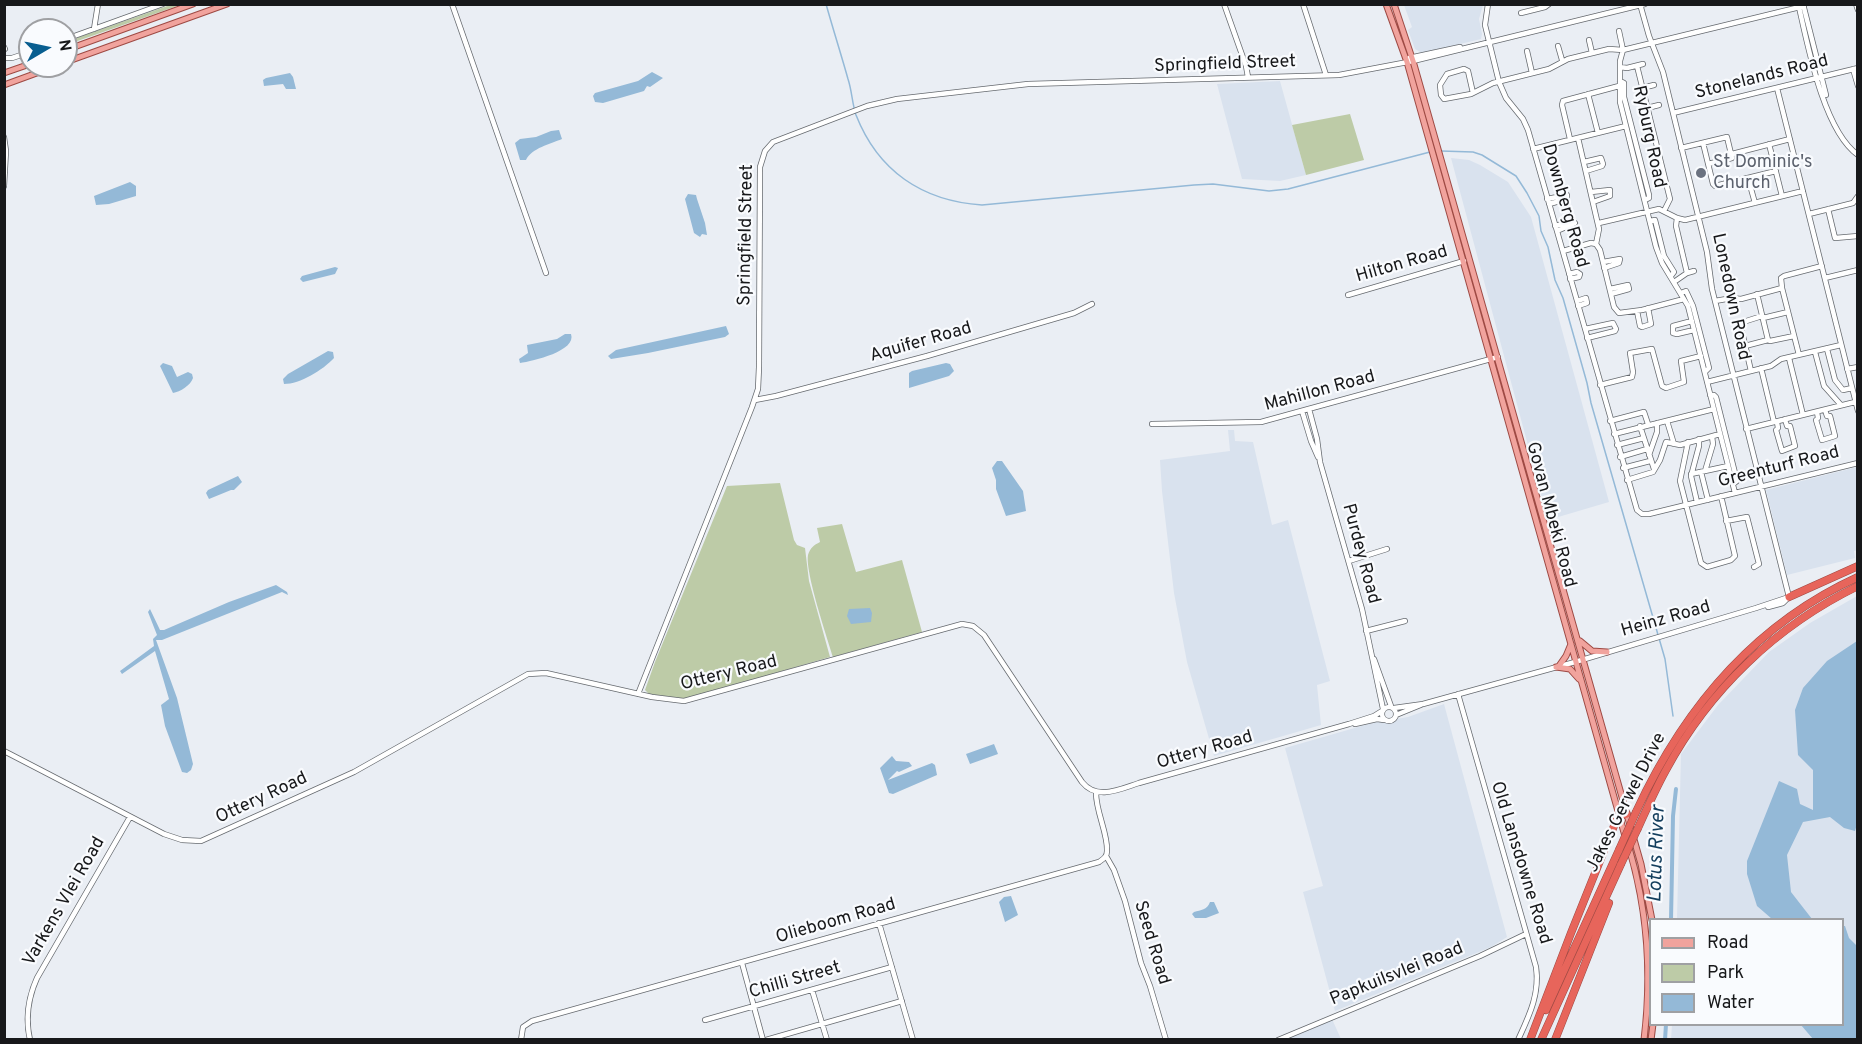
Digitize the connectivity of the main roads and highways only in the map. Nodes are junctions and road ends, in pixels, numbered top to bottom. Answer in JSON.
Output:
{"nodes":[{"id":1,"x":193,"y":4,"type":"edge"},
{"id":2,"x":227,"y":4,"type":"edge"},
{"id":3,"x":1386,"y":4,"type":"edge"},
{"id":4,"x":1394,"y":4,"type":"edge"},
{"id":5,"x":78,"y":46,"type":"edge"},
{"id":6,"x":78,"y":59,"type":"edge"},
{"id":7,"x":1410,"y":60,"type":"junction"},
{"id":8,"x":23,"y":78,"type":"edge"},
{"id":9,"x":4,"y":85,"type":"edge"},
{"id":10,"x":1436,"y":154,"type":"junction"},
{"id":11,"x":1494,"y":358,"type":"junction"},
{"id":12,"x":1857,"y":566,"type":"edge"},
{"id":13,"x":1857,"y":577,"type":"edge"},
{"id":14,"x":1857,"y":586,"type":"edge"},
{"id":15,"x":1789,"y":597,"type":"road end"},
{"id":16,"x":1578,"y":638,"type":"junction"},
{"id":17,"x":1570,"y":644,"type":"junction"},
{"id":18,"x":1607,"y":652,"type":"road end"},
{"id":19,"x":1581,"y":681,"type":"junction"},
{"id":20,"x":1623,"y":815,"type":"junction"},
{"id":21,"x":1621,"y":867,"type":"junction"},
{"id":22,"x":1652,"y":918,"type":"edge"},
{"id":23,"x":1531,"y":1040,"type":"edge"},
{"id":24,"x":1541,"y":1040,"type":"edge"},
{"id":25,"x":1556,"y":1040,"type":"edge"},
{"id":26,"x":1644,"y":1040,"type":"edge"}],
"edges":[{"from":1,"to":5,"type":"main road"},
{"from":2,"to":6,"type":"main road"},
{"from":3,"to":7,"type":"main road","name":"Govan Mbeki Road"},
{"from":4,"to":7,"type":"main road","name":"Govan Mbeki Road"},
{"from":7,"to":10,"type":"main road","name":"Govan Mbeki Road"},
{"from":8,"to":9,"type":"main road"},
{"from":10,"to":11,"type":"main road","name":"Govan Mbeki Road"},
{"from":10,"to":11,"type":"main road","name":"Govan Mbeki Road"},
{"from":11,"to":16,"type":"main road","name":"Govan Mbeki Road"},
{"from":11,"to":17,"type":"main road","name":"Govan Mbeki Road"},
{"from":12,"to":15,"type":"highway"},
{"from":13,"to":23,"type":"highway","name":"Jakes Gerwel Drive","bridge":true},
{"from":14,"to":21,"type":"highway","name":"Jakes Gerwel Drive","bridge":true},
{"from":16,"to":18,"type":"main road"},
{"from":16,"to":20,"type":"main road","name":"Govan Mbeki Road"},
{"from":17,"to":19,"type":"main road","name":"Govan Mbeki Road"},
{"from":17,"to":19,"type":"main road"},
{"from":19,"to":20,"type":"main road","name":"Govan Mbeki Road"},
{"from":20,"to":22,"type":"main road","name":"Govan Mbeki Road"},
{"from":20,"to":23,"type":"highway"},
{"from":20,"to":26,"type":"main road","name":"Govan Mbeki Road"},
{"from":21,"to":24,"type":"highway","name":"Jakes Gerwel Drive"},
{"from":21,"to":25,"type":"highway"}]}
